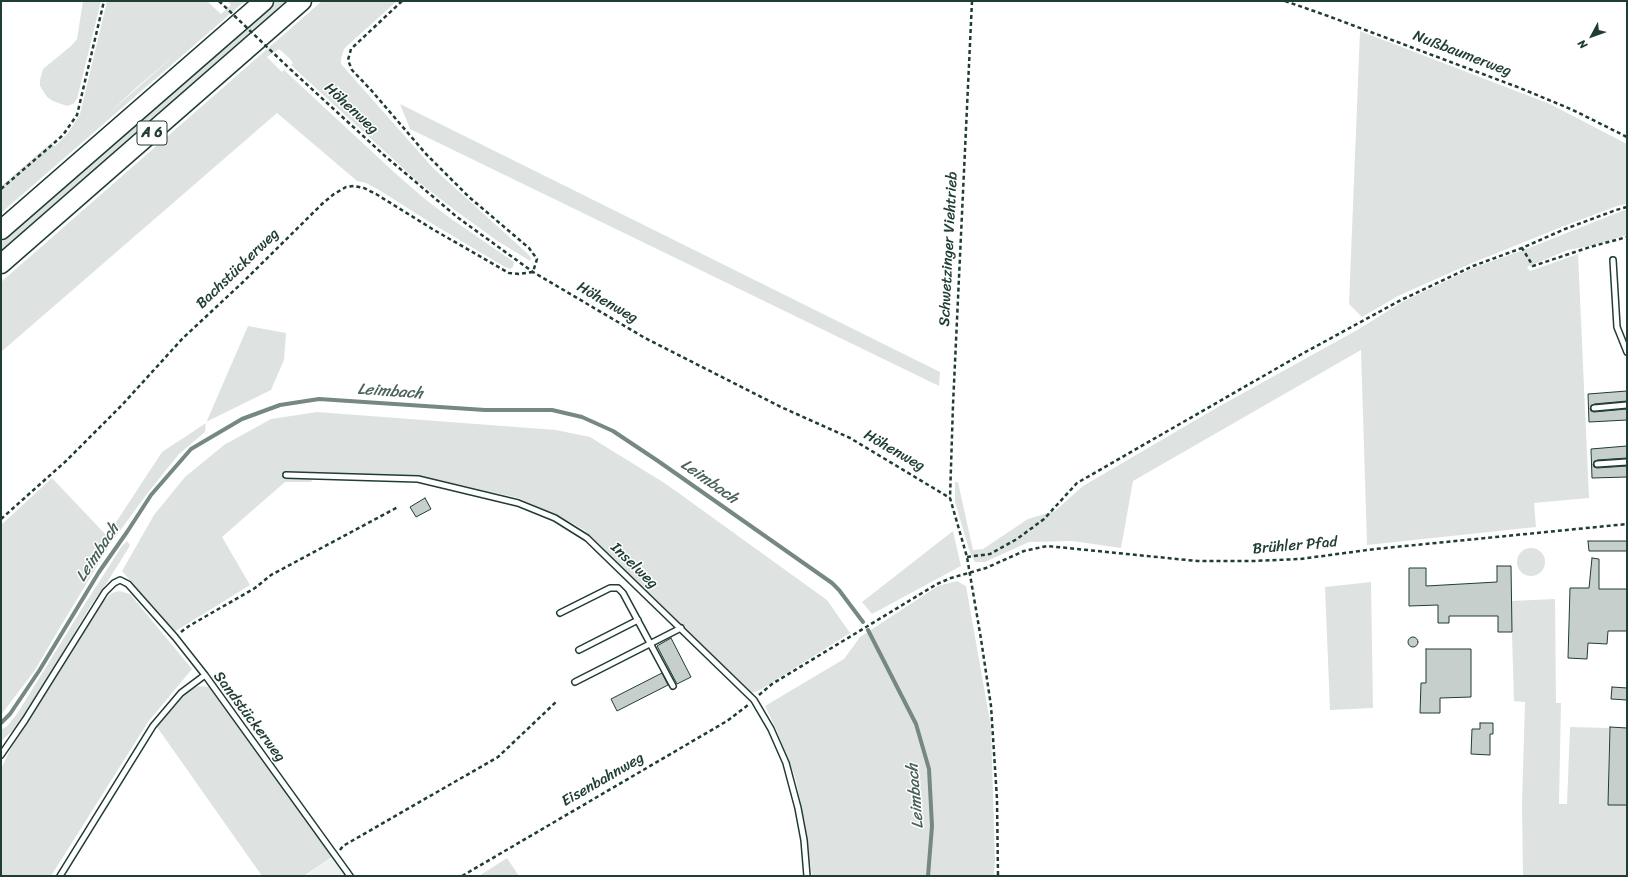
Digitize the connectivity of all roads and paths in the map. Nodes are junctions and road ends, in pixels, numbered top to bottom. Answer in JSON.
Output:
{"nodes":[{"id":1,"x":104,"y":1,"type":"edge"},
{"id":2,"x":219,"y":1,"type":"edge"},
{"id":3,"x":264,"y":1,"type":"edge"},
{"id":4,"x":302,"y":1,"type":"edge"},
{"id":5,"x":402,"y":1,"type":"edge"},
{"id":6,"x":972,"y":1,"type":"edge"},
{"id":7,"x":1285,"y":1,"type":"edge"},
{"id":8,"x":1627,"y":138,"type":"edge"},
{"id":9,"x":1,"y":189,"type":"edge"},
{"id":10,"x":1627,"y":207,"type":"edge"},
{"id":11,"x":1,"y":230,"type":"edge"},
{"id":12,"x":1627,"y":237,"type":"edge"},
{"id":13,"x":1522,"y":248,"type":"junction"},
{"id":14,"x":1613,"y":260,"type":"dead end"},
{"id":15,"x":1,"y":264,"type":"edge"},
{"id":16,"x":533,"y":272,"type":"junction"},
{"id":17,"x":1627,"y":352,"type":"edge"},
{"id":18,"x":1627,"y":406,"type":"edge"},
{"id":19,"x":1594,"y":408,"type":"dead end"},
{"id":20,"x":1627,"y":462,"type":"edge"},
{"id":21,"x":1597,"y":464,"type":"dead end"},
{"id":22,"x":286,"y":475,"type":"dead end"},
{"id":23,"x":950,"y":498,"type":"junction"},
{"id":24,"x":398,"y":507,"type":"dead end"},
{"id":25,"x":1,"y":519,"type":"edge"},
{"id":26,"x":1627,"y":524,"type":"edge"},
{"id":27,"x":967,"y":556,"type":"junction"},
{"id":28,"x":969,"y":572,"type":"junction"},
{"id":29,"x":560,"y":614,"type":"dead end"},
{"id":30,"x":638,"y":620,"type":"junction"},
{"id":31,"x":680,"y":628,"type":"junction"},
{"id":32,"x":861,"y":629,"type":"joint"},
{"id":33,"x":175,"y":637,"type":"junction"},
{"id":34,"x":650,"y":642,"type":"junction"},
{"id":35,"x":579,"y":650,"type":"dead end"},
{"id":36,"x":205,"y":675,"type":"junction"},
{"id":37,"x":576,"y":682,"type":"dead end"},
{"id":38,"x":673,"y":686,"type":"dead end"},
{"id":39,"x":754,"y":700,"type":"junction"},
{"id":40,"x":556,"y":702,"type":"dead end"},
{"id":41,"x":2,"y":754,"type":"edge"},
{"id":42,"x":335,"y":855,"type":"junction"},
{"id":43,"x":60,"y":876,"type":"edge"},
{"id":44,"x":350,"y":876,"type":"edge"},
{"id":45,"x":462,"y":876,"type":"edge"},
{"id":46,"x":807,"y":876,"type":"edge"},
{"id":47,"x":998,"y":876,"type":"edge"}],
"edges":[{"from":1,"to":9,"type":"path"},
{"from":2,"to":16,"type":"path","name":"Höhenweg","bridge":true},
{"from":3,"to":11,"type":"highway","number":"A 6"},
{"from":4,"to":15,"type":"highway","number":"A 6"},
{"from":5,"to":16,"type":"path"},
{"from":6,"to":23,"type":"path","name":"Schwetzinger Viehtrieb"},
{"from":7,"to":8,"type":"path","name":"Nußbaumerweg"},
{"from":10,"to":13,"type":"path"},
{"from":12,"to":13,"type":"path"},
{"from":13,"to":27,"type":"path"},
{"from":14,"to":17,"type":"lane"},
{"from":16,"to":23,"type":"path","name":"Höhenweg"},
{"from":16,"to":25,"type":"path","name":"Bachstückerweg"},
{"from":18,"to":19,"type":"lane"},
{"from":20,"to":21,"type":"lane"},
{"from":22,"to":31,"type":"lane","name":"Inselweg"},
{"from":23,"to":27,"type":"path","name":"Schwetzinger Viehtrieb"},
{"from":24,"to":33,"type":"path"},
{"from":26,"to":28,"type":"path","name":"Brühler Pfad"},
{"from":27,"to":28,"type":"path","name":"Schwetzinger Viehtrieb"},
{"from":28,"to":32,"type":"path","name":"Brühler Pfad"},
{"from":28,"to":47,"type":"path","name":"Schwetzinger Viehtrieb"},
{"from":29,"to":30,"type":"lane"},
{"from":30,"to":34,"type":"lane"},
{"from":30,"to":35,"type":"lane"},
{"from":31,"to":34,"type":"lane"},
{"from":31,"to":39,"type":"lane","name":"Inselweg"},
{"from":32,"to":39,"type":"path","name":"Eisenbahnweg"},
{"from":33,"to":36,"type":"lane"},
{"from":33,"to":41,"type":"lane"},
{"from":34,"to":37,"type":"lane"},
{"from":34,"to":38,"type":"lane"},
{"from":36,"to":42,"type":"lane","name":"Sandstückerweg"},
{"from":36,"to":43,"type":"lane","name":"Sandstückerweg"},
{"from":39,"to":45,"type":"path","name":"Eisenbahnweg"},
{"from":39,"to":46,"type":"lane","name":"Inselweg"},
{"from":40,"to":42,"type":"path"},
{"from":42,"to":44,"type":"lane","name":"Sandstückerweg"}]}
